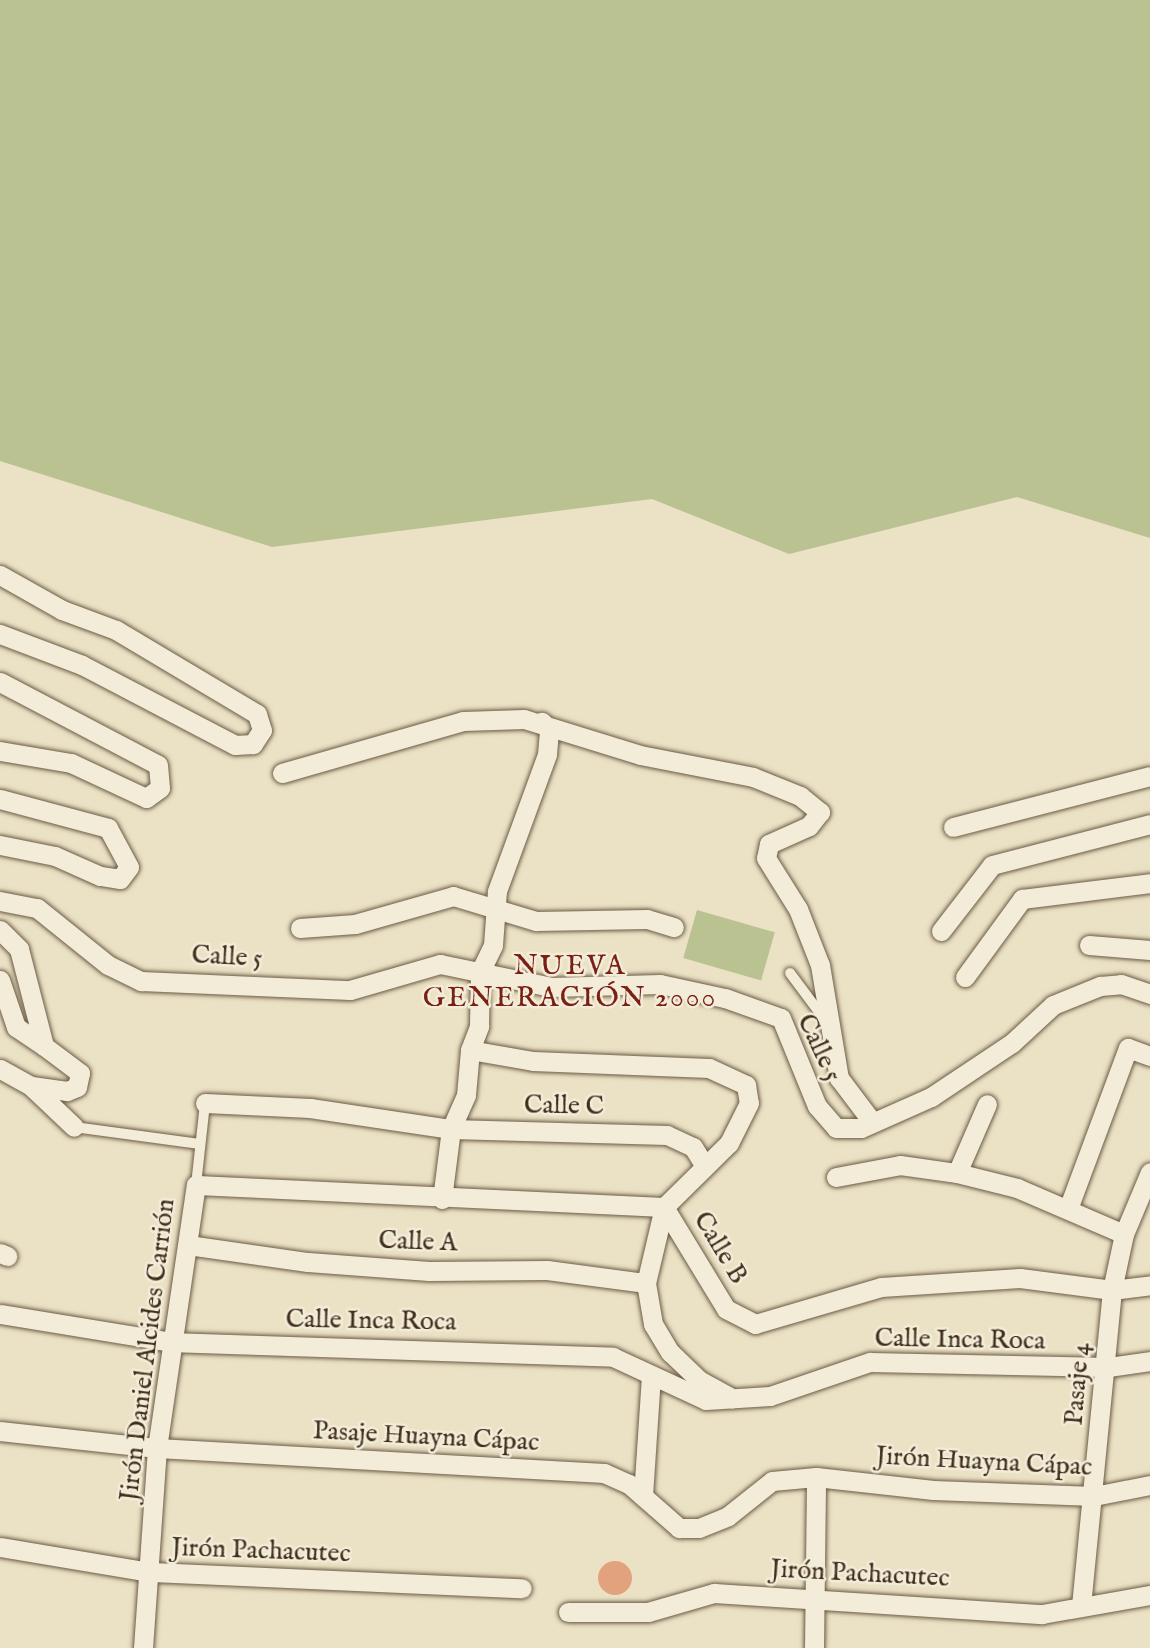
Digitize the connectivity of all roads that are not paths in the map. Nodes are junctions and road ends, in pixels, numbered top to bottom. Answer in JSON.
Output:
{"nodes":[{"id":1,"x":0,"y":575,"type":"edge"},
{"id":2,"x":0,"y":634,"type":"edge"},
{"id":3,"x":0,"y":682,"type":"edge"},
{"id":4,"x":542,"y":722,"type":"junction"},
{"id":5,"x":0,"y":751,"type":"edge"},
{"id":6,"x":282,"y":773,"type":"dead end"},
{"id":7,"x":1150,"y":776,"type":"edge"},
{"id":8,"x":0,"y":799,"type":"edge"},
{"id":9,"x":1150,"y":824,"type":"edge"},
{"id":10,"x":953,"y":827,"type":"dead end"},
{"id":11,"x":0,"y":845,"type":"edge"},
{"id":12,"x":1150,"y":883,"type":"edge"},
{"id":13,"x":0,"y":901,"type":"edge"},
{"id":14,"x":497,"y":909,"type":"junction"},
{"id":15,"x":674,"y":927,"type":"dead end"},
{"id":16,"x":300,"y":928,"type":"dead end"},
{"id":17,"x":0,"y":930,"type":"edge"},
{"id":18,"x":941,"y":931,"type":"dead end"},
{"id":19,"x":1089,"y":946,"type":"dead end"},
{"id":20,"x":1150,"y":950,"type":"edge"},
{"id":21,"x":480,"y":972,"type":"junction"},
{"id":22,"x":790,"y":973,"type":"dead end"},
{"id":23,"x":965,"y":977,"type":"dead end"},
{"id":24,"x":0,"y":980,"type":"edge"},
{"id":25,"x":1150,"y":994,"type":"edge"},
{"id":26,"x":829,"y":1027,"type":"junction"},
{"id":27,"x":44,"y":1046,"type":"junction"},
{"id":28,"x":470,"y":1050,"type":"junction"},
{"id":29,"x":1150,"y":1056,"type":"edge"},
{"id":30,"x":0,"y":1069,"type":"edge"},
{"id":31,"x":31,"y":1086,"type":"junction"},
{"id":32,"x":205,"y":1103,"type":"joint"},
{"id":33,"x":987,"y":1104,"type":"dead end"},
{"id":34,"x":870,"y":1119,"type":"junction"},
{"id":35,"x":74,"y":1127,"type":"joint"},
{"id":36,"x":451,"y":1129,"type":"junction"},
{"id":37,"x":200,"y":1144,"type":"junction"},
{"id":38,"x":705,"y":1166,"type":"junction"},
{"id":39,"x":1150,"y":1172,"type":"edge"},
{"id":40,"x":957,"y":1173,"type":"junction"},
{"id":41,"x":836,"y":1177,"type":"dead end"},
{"id":42,"x":196,"y":1185,"type":"junction"},
{"id":43,"x":442,"y":1199,"type":"junction"},
{"id":44,"x":664,"y":1208,"type":"junction"},
{"id":45,"x":1068,"y":1209,"type":"junction"},
{"id":46,"x":1124,"y":1234,"type":"junction"},
{"id":47,"x":188,"y":1245,"type":"junction"},
{"id":48,"x":646,"y":1283,"type":"junction"},
{"id":49,"x":1150,"y":1284,"type":"edge"},
{"id":50,"x":1112,"y":1290,"type":"junction"},
{"id":51,"x":0,"y":1314,"type":"edge"},
{"id":52,"x":171,"y":1342,"type":"junction"},
{"id":53,"x":1150,"y":1361,"type":"edge"},
{"id":54,"x":1108,"y":1367,"type":"junction"},
{"id":55,"x":651,"y":1377,"type":"junction"},
{"id":56,"x":733,"y":1398,"type":"junction"},
{"id":57,"x":0,"y":1431,"type":"edge"},
{"id":58,"x":157,"y":1448,"type":"junction"},
{"id":59,"x":816,"y":1477,"type":"junction"},
{"id":60,"x":1150,"y":1485,"type":"edge"},
{"id":61,"x":643,"y":1496,"type":"junction"},
{"id":62,"x":1094,"y":1496,"type":"junction"},
{"id":63,"x":0,"y":1547,"type":"edge"},
{"id":64,"x":150,"y":1572,"type":"junction"},
{"id":65,"x":522,"y":1588,"type":"dead end"},
{"id":66,"x":1150,"y":1595,"type":"edge"},
{"id":67,"x":815,"y":1600,"type":"junction"},
{"id":68,"x":1081,"y":1606,"type":"junction"},
{"id":69,"x":568,"y":1612,"type":"dead end"},
{"id":70,"x":143,"y":1648,"type":"edge"},
{"id":71,"x":814,"y":1648,"type":"edge"}],
"edges":[{"from":1,"to":2,"type":"street"},
{"from":3,"to":5,"type":"street"},
{"from":4,"to":6,"type":"street"},
{"from":4,"to":14,"type":"street"},
{"from":4,"to":26,"type":"street"},
{"from":7,"to":10,"type":"street"},
{"from":8,"to":11,"type":"street"},
{"from":9,"to":18,"type":"street"},
{"from":12,"to":23,"type":"street"},
{"from":13,"to":21,"type":"street","name":"Calle 5"},
{"from":14,"to":15,"type":"street"},
{"from":14,"to":16,"type":"street"},
{"from":14,"to":21,"type":"street"},
{"from":17,"to":27,"type":"street"},
{"from":19,"to":20,"type":"street"},
{"from":21,"to":28,"type":"street"},
{"from":21,"to":34,"type":"street","name":"Calle 5"},
{"from":22,"to":26,"type":"lane"},
{"from":24,"to":27,"type":"street"},
{"from":25,"to":34,"type":"street","name":"Calle 5"},
{"from":26,"to":34,"type":"street"},
{"from":27,"to":31,"type":"street"},
{"from":28,"to":36,"type":"street"},
{"from":28,"to":38,"type":"street"},
{"from":29,"to":45,"type":"street"},
{"from":30,"to":31,"type":"street"},
{"from":31,"to":35,"type":"street"},
{"from":32,"to":36,"type":"street","name":"Calle C"},
{"from":32,"to":37,"type":"lane"},
{"from":33,"to":40,"type":"street"},
{"from":35,"to":37,"type":"lane"},
{"from":36,"to":38,"type":"street","name":"Calle C"},
{"from":36,"to":43,"type":"street"},
{"from":37,"to":42,"type":"lane"},
{"from":38,"to":44,"type":"street"},
{"from":39,"to":46,"type":"street","name":"Pasaje 4"},
{"from":40,"to":41,"type":"street"},
{"from":40,"to":45,"type":"street"},
{"from":42,"to":43,"type":"street","name":"Calle B"},
{"from":42,"to":47,"type":"street","name":"Jirón Daniel Alcides Carrión"},
{"from":43,"to":44,"type":"street","name":"Calle B"},
{"from":44,"to":48,"type":"street"},
{"from":44,"to":50,"type":"street","name":"Calle B"},
{"from":45,"to":46,"type":"street"},
{"from":46,"to":50,"type":"street","name":"Pasaje 4"},
{"from":47,"to":48,"type":"street","name":"Calle A"},
{"from":47,"to":52,"type":"street","name":"Jirón Daniel Alcides Carrión"},
{"from":48,"to":56,"type":"street"},
{"from":49,"to":50,"type":"street","name":"Calle B"},
{"from":50,"to":54,"type":"street","name":"Pasaje 4"},
{"from":51,"to":52,"type":"street","name":"Calle Inca Roca"},
{"from":52,"to":55,"type":"street","name":"Calle Inca Roca"},
{"from":52,"to":58,"type":"street","name":"Jirón Daniel Alcides Carrión"},
{"from":53,"to":54,"type":"street","name":"Calle Inca Roca"},
{"from":54,"to":56,"type":"street","name":"Calle Inca Roca"},
{"from":54,"to":62,"type":"street","name":"Pasaje 4"},
{"from":55,"to":56,"type":"street","name":"Calle Inca Roca"},
{"from":55,"to":61,"type":"street"},
{"from":57,"to":58,"type":"street","name":"Pasaje Huayna Cápac"},
{"from":58,"to":61,"type":"street","name":"Pasaje Huayna Cápac"},
{"from":58,"to":64,"type":"street","name":"Jirón Daniel Alcides Carrión"},
{"from":59,"to":61,"type":"street","name":"Pasaje Huayna Cápac"},
{"from":59,"to":62,"type":"street","name":"Jirón Huayna Cápac"},
{"from":59,"to":67,"type":"street"},
{"from":60,"to":62,"type":"street","name":"Jirón Huayna Cápac"},
{"from":62,"to":68,"type":"street","name":"Pasaje 4"},
{"from":63,"to":64,"type":"street","name":"Jirón Pachacutec"},
{"from":64,"to":65,"type":"street","name":"Jirón Pachacutec"},
{"from":64,"to":70,"type":"street","name":"Jirón Daniel Alcides Carrión"},
{"from":66,"to":68,"type":"street","name":"Jirón Pachacutec"},
{"from":67,"to":68,"type":"street","name":"Jirón Pachacutec"},
{"from":67,"to":69,"type":"street","name":"Jirón Pachacutec"},
{"from":67,"to":71,"type":"street"}]}
